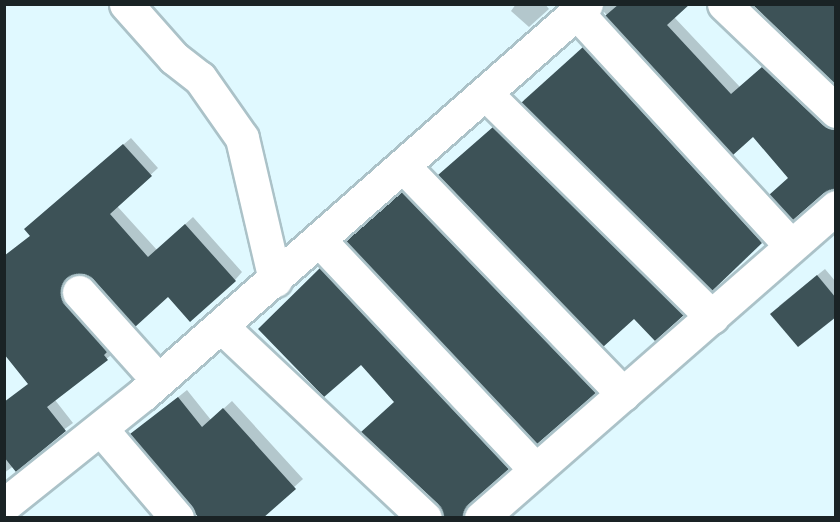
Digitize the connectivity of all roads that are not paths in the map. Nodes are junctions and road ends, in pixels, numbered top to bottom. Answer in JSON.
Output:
{"nodes":[{"id":1,"x":126,"y":4,"type":"edge"},
{"id":2,"x":724,"y":4,"type":"edge"},
{"id":3,"x":582,"y":9,"type":"edge"},
{"id":4,"x":485,"y":93,"type":"junction"},
{"id":5,"x":836,"y":111,"type":"edge"},
{"id":6,"x":403,"y":166,"type":"junction"},
{"id":7,"x":836,"y":207,"type":"edge"},
{"id":8,"x":320,"y":241,"type":"junction"},
{"id":9,"x":791,"y":246,"type":"junction"},
{"id":10,"x":275,"y":280,"type":"junction"},
{"id":11,"x":79,"y":292,"type":"dead end"},
{"id":12,"x":712,"y":317,"type":"junction"},
{"id":13,"x":221,"y":326,"type":"junction"},
{"id":14,"x":158,"y":380,"type":"junction"},
{"id":15,"x":623,"y":394,"type":"junction"},
{"id":16,"x":101,"y":429,"type":"junction"},
{"id":17,"x":535,"y":469,"type":"junction"},
{"id":18,"x":4,"y":505,"type":"edge"},
{"id":19,"x":177,"y":518,"type":"edge"},
{"id":20,"x":425,"y":518,"type":"edge"},
{"id":21,"x":481,"y":518,"type":"edge"}],
"edges":[{"from":1,"to":10,"type":"street"},
{"from":2,"to":5,"type":"street"},
{"from":3,"to":4,"type":"street"},
{"from":3,"to":9,"type":"street"},
{"from":4,"to":6,"type":"street"},
{"from":4,"to":12,"type":"street"},
{"from":6,"to":8,"type":"street"},
{"from":6,"to":15,"type":"street"},
{"from":7,"to":9,"type":"street"},
{"from":8,"to":10,"type":"street"},
{"from":8,"to":17,"type":"street"},
{"from":9,"to":12,"type":"street"},
{"from":10,"to":13,"type":"street"},
{"from":11,"to":14,"type":"street"},
{"from":12,"to":15,"type":"street"},
{"from":13,"to":14,"type":"street"},
{"from":13,"to":20,"type":"street"},
{"from":14,"to":16,"type":"street"},
{"from":15,"to":17,"type":"street"},
{"from":16,"to":18,"type":"street"},
{"from":16,"to":19,"type":"street"},
{"from":17,"to":21,"type":"street"}]}
